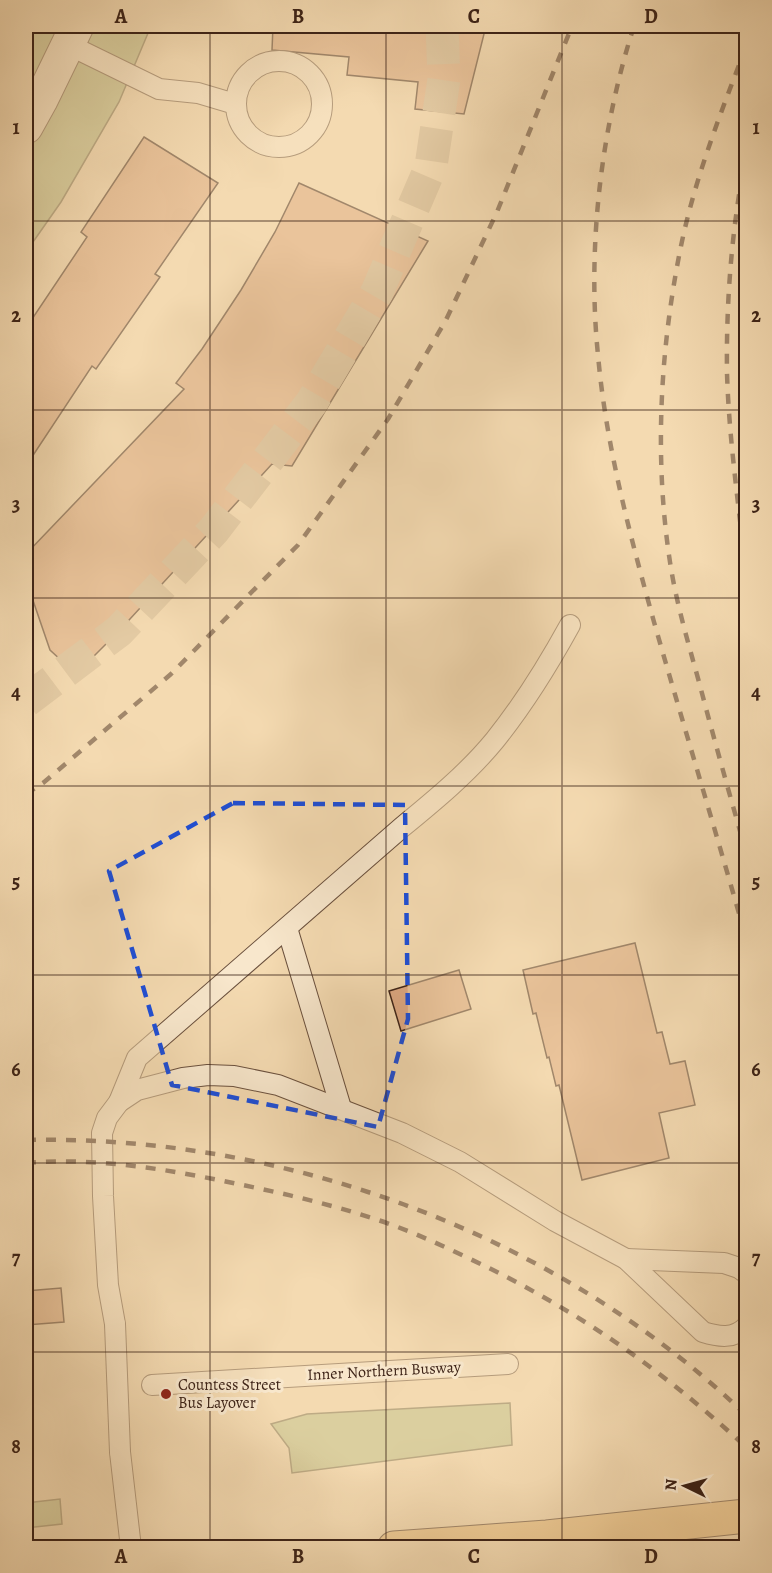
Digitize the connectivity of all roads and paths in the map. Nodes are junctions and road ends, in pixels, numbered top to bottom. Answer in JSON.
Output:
{"nodes":[{"id":1,"x":73,"y":35,"type":"edge"},
{"id":2,"x":235,"y":104,"type":"junction"},
{"id":3,"x":26,"y":127,"type":"edge"},
{"id":4,"x":570,"y":625,"type":"dead end"},
{"id":5,"x":287,"y":928,"type":"junction"},
{"id":6,"x":119,"y":1102,"type":"junction"},
{"id":7,"x":341,"y":1108,"type":"junction"},
{"id":8,"x":626,"y":1259,"type":"junction"},
{"id":9,"x":747,"y":1273,"type":"edge"},
{"id":10,"x":747,"y":1327,"type":"edge"},
{"id":11,"x":508,"y":1364,"type":"dead end"},
{"id":12,"x":152,"y":1385,"type":"dead end"},
{"id":13,"x":747,"y":1516,"type":"edge"},
{"id":14,"x":131,"y":1548,"type":"edge"},
{"id":15,"x":394,"y":1548,"type":"edge"}],
"edges":[{"from":1,"to":2,"type":"lane"},
{"from":1,"to":3,"type":"street"},
{"from":2,"to":2,"type":"lane"},
{"from":4,"to":5,"type":"lane"},
{"from":5,"to":6,"type":"lane"},
{"from":5,"to":7,"type":"lane"},
{"from":6,"to":7,"type":"lane"},
{"from":6,"to":14,"type":"lane","bridge":true},
{"from":7,"to":8,"type":"lane"},
{"from":8,"to":9,"type":"lane"},
{"from":8,"to":10,"type":"lane"},
{"from":11,"to":12,"type":"lane","name":"Inner Northern Busway"},
{"from":13,"to":15,"type":"main road"}]}
